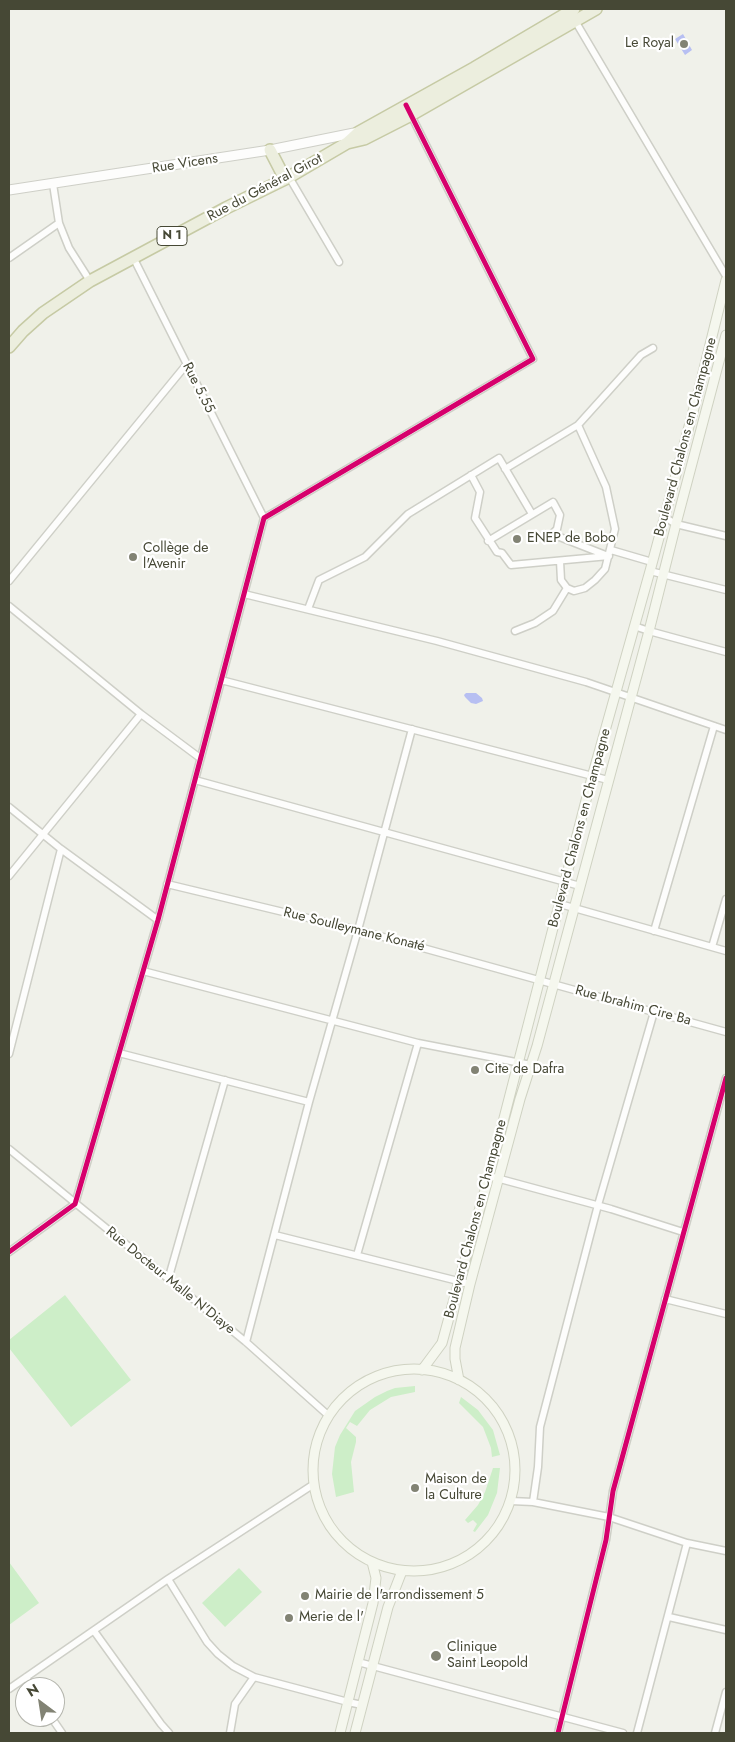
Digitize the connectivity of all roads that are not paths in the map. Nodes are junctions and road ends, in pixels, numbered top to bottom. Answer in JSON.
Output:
{"nodes":[{"id":1,"x":596,"y":9,"type":"edge"},
{"id":2,"x":573,"y":14,"type":"edge"},
{"id":3,"x":408,"y":110,"type":"junction"},
{"id":4,"x":359,"y":132,"type":"junction"},
{"id":5,"x":347,"y":143,"type":"junction"},
{"id":6,"x":270,"y":150,"type":"junction"},
{"id":7,"x":287,"y":178,"type":"junction"},
{"id":8,"x":53,"y":184,"type":"junction"},
{"id":9,"x":9,"y":190,"type":"edge"},
{"id":10,"x":59,"y":223,"type":"junction"},
{"id":11,"x":133,"y":257,"type":"junction"},
{"id":12,"x":9,"y":258,"type":"edge"},
{"id":13,"x":339,"y":262,"type":"dead end"},
{"id":14,"x":726,"y":276,"type":"edge"},
{"id":15,"x":726,"y":280,"type":"edge"},
{"id":16,"x":90,"y":281,"type":"junction"},
{"id":17,"x":726,"y":335,"type":"edge"},
{"id":18,"x":9,"y":347,"type":"edge"},
{"id":19,"x":652,"y":348,"type":"dead end"},
{"id":20,"x":186,"y":365,"type":"junction"},
{"id":21,"x":578,"y":425,"type":"junction"},
{"id":22,"x":505,"y":469,"type":"junction"},
{"id":23,"x":471,"y":475,"type":"junction"},
{"id":24,"x":532,"y":514,"type":"junction"},
{"id":25,"x":664,"y":517,"type":"junction"},
{"id":26,"x":264,"y":518,"type":"junction"},
{"id":27,"x":676,"y":524,"type":"junction"},
{"id":28,"x":726,"y":536,"type":"edge"},
{"id":29,"x":488,"y":541,"type":"junction"},
{"id":30,"x":610,"y":553,"type":"junction"},
{"id":31,"x":560,"y":561,"type":"junction"},
{"id":32,"x":652,"y":562,"type":"junction"},
{"id":33,"x":650,"y":571,"type":"junction"},
{"id":34,"x":663,"y":575,"type":"junction"},
{"id":35,"x":9,"y":581,"type":"edge"},
{"id":36,"x":567,"y":588,"type":"junction"},
{"id":37,"x":726,"y":590,"type":"edge"},
{"id":38,"x":244,"y":594,"type":"junction"},
{"id":39,"x":9,"y":606,"type":"edge"},
{"id":40,"x":308,"y":609,"type":"junction"},
{"id":41,"x":634,"y":626,"type":"junction"},
{"id":42,"x":515,"y":631,"type":"dead end"},
{"id":43,"x":649,"y":631,"type":"junction"},
{"id":44,"x":726,"y":652,"type":"edge"},
{"id":45,"x":221,"y":680,"type":"junction"},
{"id":46,"x":616,"y":692,"type":"junction"},
{"id":47,"x":631,"y":698,"type":"junction"},
{"id":48,"x":141,"y":714,"type":"junction"},
{"id":49,"x":714,"y":726,"type":"junction"},
{"id":50,"x":412,"y":728,"type":"junction"},
{"id":51,"x":726,"y":730,"type":"edge"},
{"id":52,"x":200,"y":758,"type":"junction"},
{"id":53,"x":592,"y":777,"type":"junction"},
{"id":54,"x":195,"y":780,"type":"junction"},
{"id":55,"x":608,"y":780,"type":"junction"},
{"id":56,"x":9,"y":807,"type":"edge"},
{"id":57,"x":385,"y":832,"type":"junction"},
{"id":58,"x":42,"y":835,"type":"junction"},
{"id":59,"x":61,"y":849,"type":"junction"},
{"id":60,"x":9,"y":876,"type":"edge"},
{"id":61,"x":565,"y":882,"type":"junction"},
{"id":62,"x":167,"y":884,"type":"junction"},
{"id":63,"x":580,"y":886,"type":"junction"},
{"id":64,"x":726,"y":899,"type":"edge"},
{"id":65,"x":560,"y":904,"type":"junction"},
{"id":66,"x":574,"y":908,"type":"junction"},
{"id":67,"x":158,"y":920,"type":"junction"},
{"id":68,"x":358,"y":930,"type":"junction"},
{"id":69,"x":654,"y":931,"type":"junction"},
{"id":70,"x":712,"y":947,"type":"junction"},
{"id":71,"x":726,"y":951,"type":"edge"},
{"id":72,"x":143,"y":972,"type":"junction"},
{"id":73,"x":540,"y":980,"type":"junction"},
{"id":74,"x":554,"y":984,"type":"junction"},
{"id":75,"x":654,"y":1012,"type":"junction"},
{"id":76,"x":333,"y":1020,"type":"junction"},
{"id":77,"x":726,"y":1032,"type":"edge"},
{"id":78,"x":418,"y":1043,"type":"junction"},
{"id":79,"x":119,"y":1053,"type":"junction"},
{"id":80,"x":9,"y":1054,"type":"edge"},
{"id":81,"x":517,"y":1062,"type":"junction"},
{"id":82,"x":531,"y":1066,"type":"junction"},
{"id":83,"x":726,"y":1078,"type":"edge"},
{"id":84,"x":225,"y":1080,"type":"junction"},
{"id":85,"x":309,"y":1102,"type":"junction"},
{"id":86,"x":9,"y":1149,"type":"edge"},
{"id":87,"x":489,"y":1176,"type":"junction"},
{"id":88,"x":498,"y":1179,"type":"junction"},
{"id":89,"x":75,"y":1204,"type":"junction"},
{"id":90,"x":598,"y":1205,"type":"junction"},
{"id":91,"x":683,"y":1232,"type":"junction"},
{"id":92,"x":275,"y":1235,"type":"junction"},
{"id":93,"x":9,"y":1252,"type":"edge"},
{"id":94,"x":357,"y":1255,"type":"junction"},
{"id":95,"x":168,"y":1280,"type":"junction"},
{"id":96,"x":459,"y":1281,"type":"junction"},
{"id":97,"x":470,"y":1284,"type":"junction"},
{"id":98,"x":665,"y":1299,"type":"junction"},
{"id":99,"x":726,"y":1314,"type":"edge"},
{"id":100,"x":246,"y":1342,"type":"junction"},
{"id":101,"x":422,"y":1370,"type":"junction"},
{"id":102,"x":459,"y":1380,"type":"junction"},
{"id":103,"x":329,"y":1416,"type":"junction"},
{"id":104,"x":314,"y":1484,"type":"junction"},
{"id":105,"x":511,"y":1501,"type":"junction"},
{"id":106,"x":533,"y":1502,"type":"junction"},
{"id":107,"x":610,"y":1517,"type":"junction"},
{"id":108,"x":687,"y":1542,"type":"junction"},
{"id":109,"x":726,"y":1551,"type":"edge"},
{"id":110,"x":372,"y":1562,"type":"junction"},
{"id":111,"x":402,"y":1571,"type":"junction"},
{"id":112,"x":168,"y":1579,"type":"junction"},
{"id":113,"x":669,"y":1617,"type":"junction"},
{"id":114,"x":726,"y":1630,"type":"edge"},
{"id":115,"x":94,"y":1631,"type":"junction"},
{"id":116,"x":358,"y":1662,"type":"junction"},
{"id":117,"x":373,"y":1665,"type":"junction"},
{"id":118,"x":26,"y":1677,"type":"edge"},
{"id":119,"x":254,"y":1677,"type":"junction"},
{"id":120,"x":726,"y":1692,"type":"edge"},
{"id":121,"x":348,"y":1702,"type":"junction"},
{"id":122,"x":362,"y":1705,"type":"junction"},
{"id":123,"x":562,"y":1716,"type":"junction"},
{"id":124,"x":169,"y":1733,"type":"edge"},
{"id":125,"x":230,"y":1733,"type":"edge"},
{"id":126,"x":340,"y":1733,"type":"edge"},
{"id":127,"x":355,"y":1733,"type":"edge"},
{"id":128,"x":558,"y":1733,"type":"edge"},
{"id":129,"x":623,"y":1733,"type":"edge"},
{"id":130,"x":637,"y":1733,"type":"edge"},
{"id":131,"x":715,"y":1733,"type":"edge"}],
"edges":[{"from":1,"to":2,"type":"highway","number":"N 1"},
{"from":2,"to":3,"type":"highway","number":"N 1"},
{"from":2,"to":14,"type":"street"},
{"from":3,"to":4,"type":"highway","number":"N 1"},
{"from":3,"to":5,"type":"highway","number":"N 1"},
{"from":3,"to":26,"type":"street"},
{"from":4,"to":5,"type":"highway","number":"N 1"},
{"from":4,"to":6,"type":"street","name":"Rue Vicens"},
{"from":5,"to":7,"type":"highway","name":"Rue du Général Girot","number":"N 1"},
{"from":6,"to":7,"type":"highway"},
{"from":6,"to":8,"type":"street","name":"Rue Vicens"},
{"from":7,"to":11,"type":"highway","name":"Rue du Général Girot","number":"N 1"},
{"from":7,"to":13,"type":"street"},
{"from":8,"to":9,"type":"street","name":"Rue Vicens"},
{"from":8,"to":10,"type":"street"},
{"from":10,"to":12,"type":"street"},
{"from":10,"to":16,"type":"street"},
{"from":11,"to":16,"type":"highway","name":"Rue du Général Girot","number":"N 1"},
{"from":11,"to":20,"type":"street","name":"Rue 5.55"},
{"from":15,"to":25,"type":"main road","name":"Boulevard Chalons en Champagne"},
{"from":16,"to":18,"type":"highway","name":"Rue du Général Girot","number":"N 1"},
{"from":17,"to":27,"type":"main road","name":"Boulevard Chalons en Champagne"},
{"from":19,"to":21,"type":"street"},
{"from":20,"to":26,"type":"street","name":"Rue 5.55"},
{"from":20,"to":35,"type":"street"},
{"from":21,"to":22,"type":"street"},
{"from":21,"to":30,"type":"street"},
{"from":22,"to":23,"type":"street"},
{"from":22,"to":24,"type":"street"},
{"from":23,"to":29,"type":"street"},
{"from":23,"to":40,"type":"street"},
{"from":24,"to":29,"type":"street"},
{"from":24,"to":30,"type":"street"},
{"from":25,"to":27,"type":"street"},
{"from":25,"to":32,"type":"main road","name":"Boulevard Chalons en Champagne"},
{"from":26,"to":38,"type":"street"},
{"from":27,"to":28,"type":"street"},
{"from":27,"to":34,"type":"main road","name":"Boulevard Chalons en Champagne"},
{"from":29,"to":31,"type":"street"},
{"from":30,"to":31,"type":"street"},
{"from":30,"to":32,"type":"street"},
{"from":30,"to":36,"type":"street"},
{"from":31,"to":36,"type":"street"},
{"from":32,"to":33,"type":"main road","name":"Boulevard Chalons en Champagne"},
{"from":33,"to":34,"type":"street"},
{"from":33,"to":41,"type":"main road","name":"Boulevard Chalons en Champagne"},
{"from":34,"to":37,"type":"street"},
{"from":34,"to":43,"type":"main road","name":"Boulevard Chalons en Champagne"},
{"from":36,"to":42,"type":"street"},
{"from":38,"to":40,"type":"street"},
{"from":38,"to":45,"type":"street"},
{"from":39,"to":48,"type":"street"},
{"from":40,"to":46,"type":"street"},
{"from":41,"to":43,"type":"street"},
{"from":41,"to":46,"type":"main road","name":"Boulevard Chalons en Champagne"},
{"from":43,"to":44,"type":"street"},
{"from":43,"to":47,"type":"main road","name":"Boulevard Chalons en Champagne"},
{"from":45,"to":50,"type":"street"},
{"from":45,"to":52,"type":"street"},
{"from":46,"to":47,"type":"street"},
{"from":46,"to":53,"type":"main road","name":"Boulevard Chalons en Champagne"},
{"from":47,"to":49,"type":"street"},
{"from":47,"to":55,"type":"main road","name":"Boulevard Chalons en Champagne"},
{"from":48,"to":52,"type":"street"},
{"from":48,"to":58,"type":"street"},
{"from":49,"to":51,"type":"street"},
{"from":49,"to":69,"type":"street"},
{"from":50,"to":53,"type":"street"},
{"from":50,"to":57,"type":"street"},
{"from":52,"to":54,"type":"street"},
{"from":53,"to":55,"type":"street"},
{"from":53,"to":61,"type":"main road","name":"Boulevard Chalons en Champagne"},
{"from":54,"to":57,"type":"street"},
{"from":54,"to":62,"type":"street"},
{"from":55,"to":63,"type":"main road","name":"Boulevard Chalons en Champagne"},
{"from":56,"to":58,"type":"street"},
{"from":57,"to":61,"type":"street"},
{"from":57,"to":68,"type":"street"},
{"from":58,"to":59,"type":"street"},
{"from":58,"to":60,"type":"street"},
{"from":59,"to":67,"type":"street"},
{"from":59,"to":80,"type":"street"},
{"from":61,"to":63,"type":"street"},
{"from":61,"to":65,"type":"main road","name":"Boulevard Chalons en Champagne"},
{"from":62,"to":67,"type":"street"},
{"from":62,"to":68,"type":"street","name":"Rue Soulleymane Konaté"},
{"from":63,"to":66,"type":"main road","name":"Boulevard Chalons en Champagne"},
{"from":64,"to":70,"type":"street"},
{"from":65,"to":66,"type":"street"},
{"from":65,"to":73,"type":"main road","name":"Boulevard Chalons en Champagne"},
{"from":66,"to":69,"type":"street"},
{"from":66,"to":74,"type":"main road","name":"Boulevard Chalons en Champagne"},
{"from":67,"to":72,"type":"street"},
{"from":68,"to":73,"type":"street","name":"Rue Soulleymane Konaté"},
{"from":68,"to":76,"type":"street"},
{"from":69,"to":70,"type":"street"},
{"from":70,"to":71,"type":"street"},
{"from":72,"to":76,"type":"street"},
{"from":72,"to":79,"type":"street"},
{"from":73,"to":74,"type":"street","name":"Rue Ibrahim Cire Ba"},
{"from":73,"to":81,"type":"main road","name":"Boulevard Chalons en Champagne"},
{"from":74,"to":75,"type":"street","name":"Rue Ibrahim Cire Ba"},
{"from":74,"to":82,"type":"main road","name":"Boulevard Chalons en Champagne"},
{"from":75,"to":77,"type":"street","name":"Rue Ibrahim Cire Ba"},
{"from":75,"to":90,"type":"street"},
{"from":76,"to":78,"type":"street"},
{"from":76,"to":85,"type":"street"},
{"from":78,"to":81,"type":"street"},
{"from":78,"to":94,"type":"street"},
{"from":79,"to":84,"type":"street"},
{"from":79,"to":89,"type":"street"},
{"from":81,"to":82,"type":"street"},
{"from":81,"to":87,"type":"main road","name":"Boulevard Chalons en Champagne"},
{"from":82,"to":88,"type":"main road","name":"Boulevard Chalons en Champagne"},
{"from":83,"to":91,"type":"street"},
{"from":84,"to":85,"type":"street"},
{"from":84,"to":95,"type":"street"},
{"from":85,"to":92,"type":"street"},
{"from":86,"to":89,"type":"street","name":"Rue Docteur Malle N'Diaye"},
{"from":87,"to":88,"type":"street"},
{"from":87,"to":96,"type":"main road","name":"Boulevard Chalons en Champagne"},
{"from":88,"to":90,"type":"street"},
{"from":88,"to":97,"type":"main road","name":"Boulevard Chalons en Champagne"},
{"from":89,"to":93,"type":"street"},
{"from":89,"to":95,"type":"street","name":"Rue Docteur Malle N'Diaye"},
{"from":90,"to":91,"type":"street"},
{"from":90,"to":106,"type":"street"},
{"from":91,"to":98,"type":"street"},
{"from":92,"to":94,"type":"street"},
{"from":92,"to":100,"type":"street"},
{"from":94,"to":96,"type":"street"},
{"from":95,"to":100,"type":"street","name":"Rue Docteur Malle N'Diaye"},
{"from":96,"to":97,"type":"street"},
{"from":96,"to":101,"type":"main road","name":"Boulevard Chalons en Champagne"},
{"from":97,"to":102,"type":"main road","name":"Boulevard Chalons en Champagne"},
{"from":98,"to":99,"type":"street"},
{"from":98,"to":107,"type":"street"},
{"from":100,"to":103,"type":"street","name":"Rue Docteur Malle N'Diaye"},
{"from":101,"to":102,"type":"main road"},
{"from":101,"to":103,"type":"main road"},
{"from":102,"to":105,"type":"main road"},
{"from":103,"to":104,"type":"main road"},
{"from":104,"to":110,"type":"main road"},
{"from":104,"to":112,"type":"street"},
{"from":105,"to":106,"type":"street"},
{"from":105,"to":111,"type":"main road"},
{"from":106,"to":107,"type":"street"},
{"from":107,"to":108,"type":"street"},
{"from":107,"to":123,"type":"street"},
{"from":108,"to":109,"type":"street"},
{"from":108,"to":113,"type":"street"},
{"from":110,"to":111,"type":"main road"},
{"from":110,"to":116,"type":"main road"},
{"from":111,"to":117,"type":"main road"},
{"from":112,"to":115,"type":"street"},
{"from":112,"to":119,"type":"street"},
{"from":113,"to":114,"type":"street"},
{"from":113,"to":130,"type":"street"},
{"from":115,"to":118,"type":"street"},
{"from":115,"to":124,"type":"street"},
{"from":116,"to":117,"type":"street"},
{"from":116,"to":121,"type":"main road"},
{"from":117,"to":122,"type":"main road"},
{"from":117,"to":123,"type":"street"},
{"from":119,"to":121,"type":"street"},
{"from":119,"to":125,"type":"street"},
{"from":120,"to":131,"type":"street"},
{"from":121,"to":122,"type":"street"},
{"from":121,"to":126,"type":"main road"},
{"from":122,"to":127,"type":"main road"},
{"from":123,"to":128,"type":"street"},
{"from":123,"to":129,"type":"street"}]}
